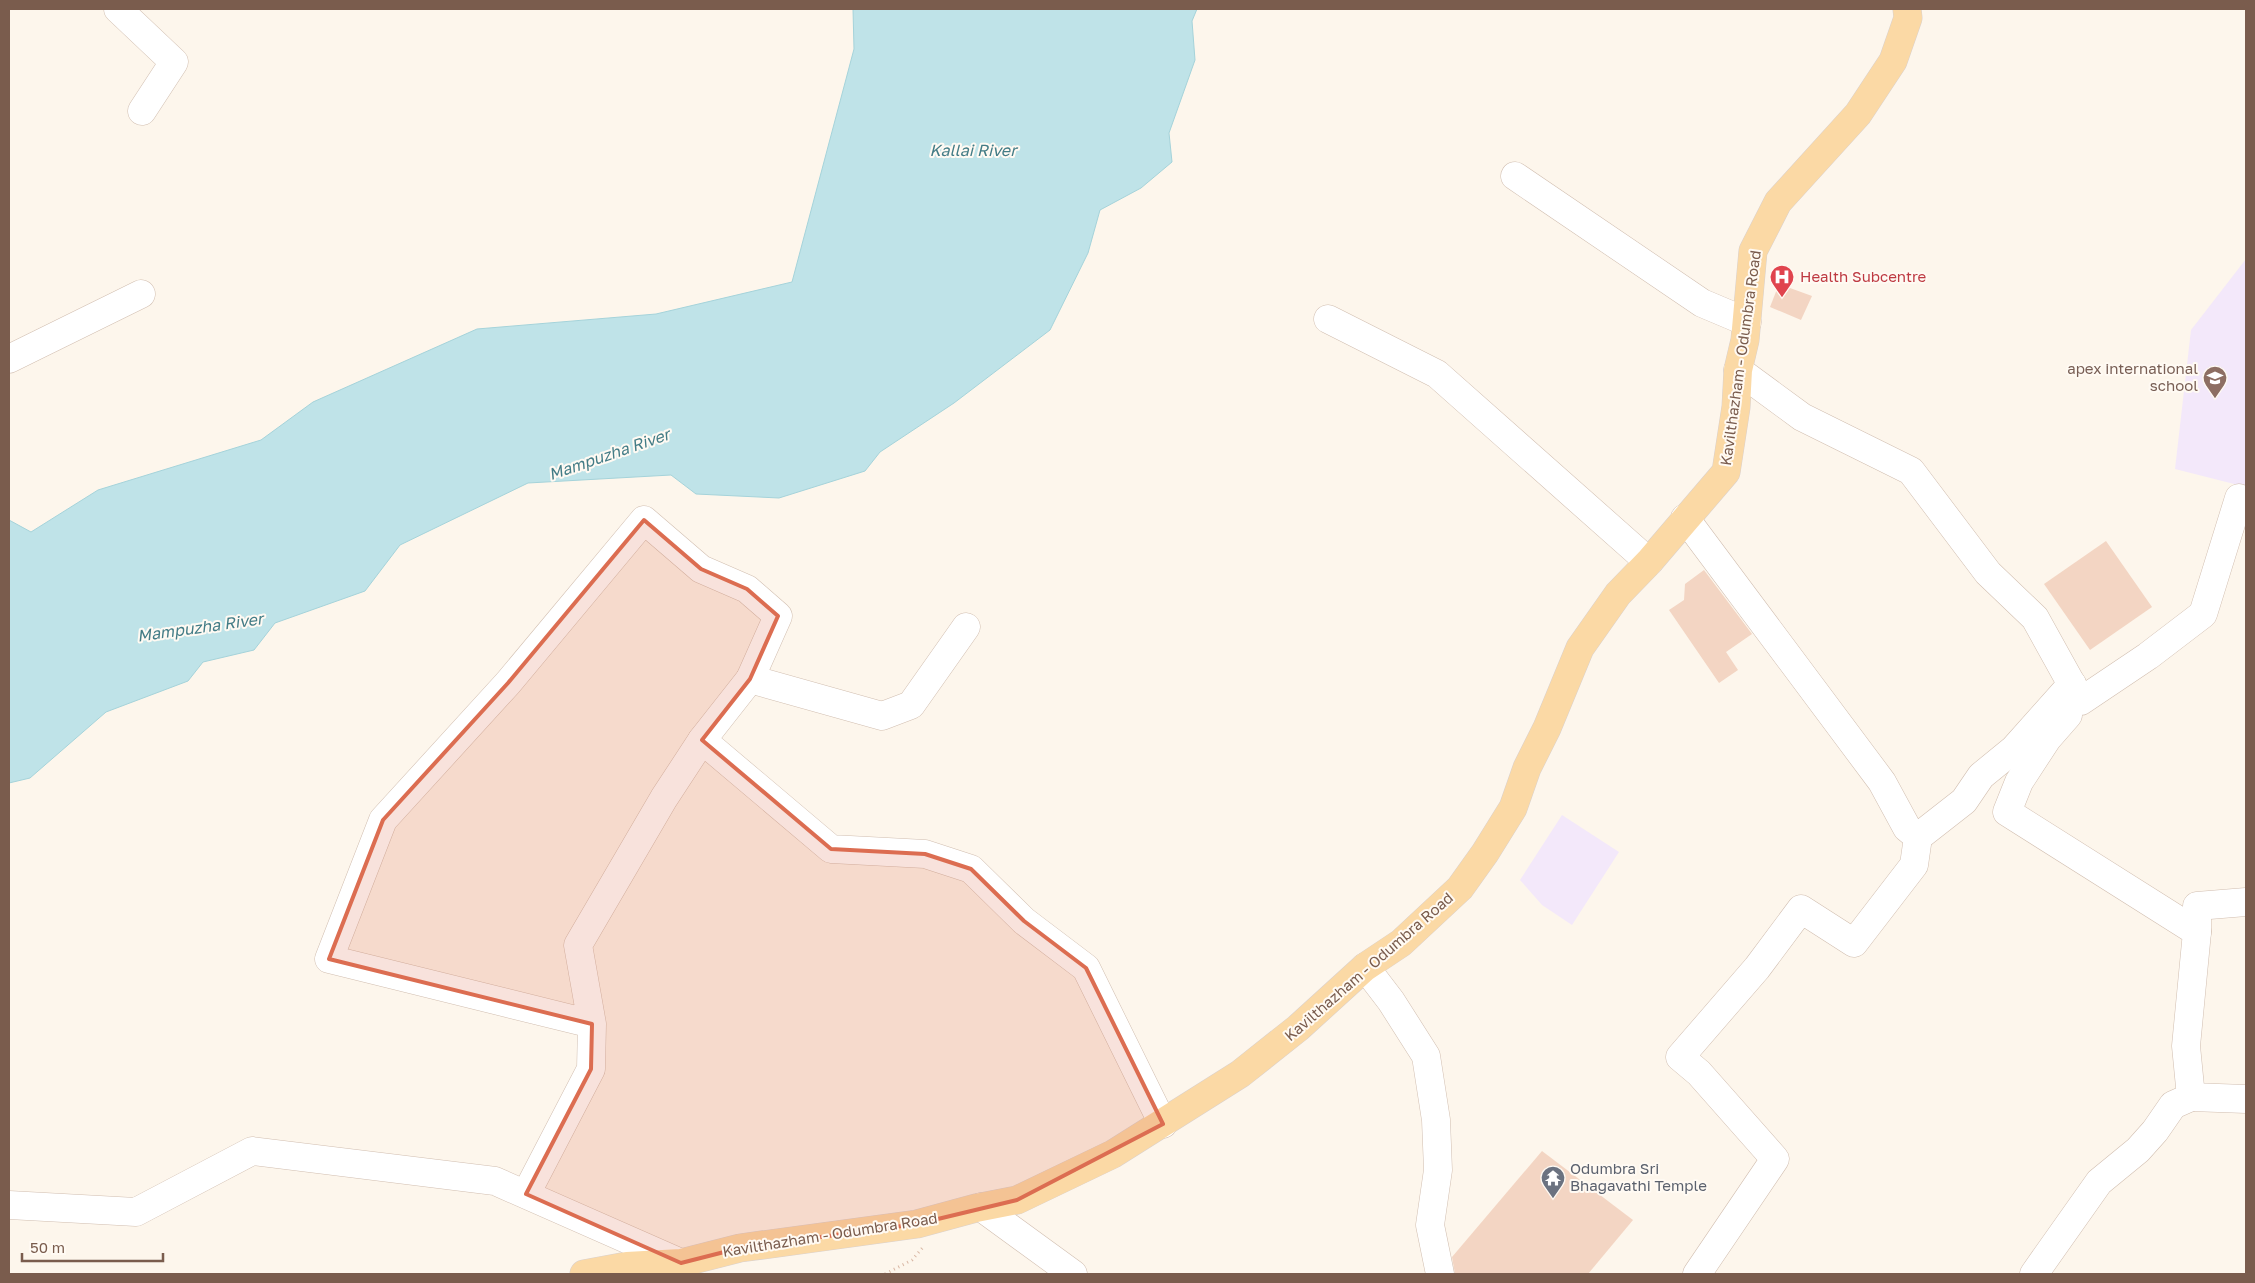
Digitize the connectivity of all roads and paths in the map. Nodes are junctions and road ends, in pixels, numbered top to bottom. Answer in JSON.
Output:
{"nodes":[{"id":1,"x":118,"y":9,"type":"edge"},
{"id":2,"x":1907,"y":9,"type":"edge"},
{"id":3,"x":142,"y":111,"type":"dead end"},
{"id":4,"x":1515,"y":176,"type":"dead end"},
{"id":5,"x":141,"y":294,"type":"dead end"},
{"id":6,"x":1328,"y":319,"type":"dead end"},
{"id":7,"x":1747,"y":322,"type":"junction"},
{"id":8,"x":9,"y":360,"type":"edge"},
{"id":9,"x":1738,"y":370,"type":"junction"},
{"id":10,"x":2239,"y":498,"type":"dead end"},
{"id":11,"x":1685,"y":518,"type":"junction"},
{"id":12,"x":1649,"y":562,"type":"junction"},
{"id":13,"x":966,"y":627,"type":"dead end"},
{"id":14,"x":750,"y":679,"type":"junction"},
{"id":15,"x":2076,"y":693,"type":"junction"},
{"id":16,"x":702,"y":740,"type":"junction"},
{"id":17,"x":1918,"y":837,"type":"junction"},
{"id":18,"x":2246,"y":902,"type":"edge"},
{"id":19,"x":2197,"y":932,"type":"junction"},
{"id":20,"x":1365,"y":967,"type":"junction"},
{"id":21,"x":592,"y":1024,"type":"junction"},
{"id":22,"x":2191,"y":1097,"type":"junction"},
{"id":23,"x":2246,"y":1099,"type":"edge"},
{"id":24,"x":1163,"y":1124,"type":"junction"},
{"id":25,"x":526,"y":1194,"type":"junction"},
{"id":26,"x":9,"y":1205,"type":"edge"},
{"id":27,"x":981,"y":1207,"type":"junction"},
{"id":28,"x":681,"y":1264,"type":"junction"},
{"id":29,"x":584,"y":1274,"type":"edge"},
{"id":30,"x":1073,"y":1274,"type":"edge"},
{"id":31,"x":1440,"y":1274,"type":"edge"},
{"id":32,"x":1697,"y":1274,"type":"edge"},
{"id":33,"x":2034,"y":1274,"type":"edge"}],
"edges":[{"from":1,"to":3,"type":"street"},
{"from":2,"to":7,"type":"main road","name":"Kavilthazham - Odumbra Road"},
{"from":4,"to":7,"type":"street"},
{"from":5,"to":8,"type":"street"},
{"from":6,"to":12,"type":"street"},
{"from":7,"to":9,"type":"main road","name":"Kavilthazham - Odumbra Road"},
{"from":9,"to":11,"type":"main road","name":"Kavilthazham - Odumbra Road"},
{"from":9,"to":15,"type":"street"},
{"from":10,"to":15,"type":"street"},
{"from":11,"to":12,"type":"main road","name":"Kavilthazham - Odumbra Road"},
{"from":11,"to":17,"type":"street"},
{"from":12,"to":20,"type":"main road","name":"Kavilthazham - Odumbra Road"},
{"from":13,"to":14,"type":"street"},
{"from":14,"to":16,"type":"street"},
{"from":14,"to":21,"type":"street"},
{"from":15,"to":17,"type":"street"},
{"from":15,"to":19,"type":"street"},
{"from":16,"to":21,"type":"street"},
{"from":16,"to":24,"type":"street"},
{"from":17,"to":32,"type":"street"},
{"from":18,"to":19,"type":"street"},
{"from":19,"to":22,"type":"street"},
{"from":20,"to":24,"type":"main road","name":"Kavilthazham - Odumbra Road"},
{"from":20,"to":31,"type":"street"},
{"from":21,"to":25,"type":"street"},
{"from":22,"to":23,"type":"street"},
{"from":22,"to":33,"type":"street"},
{"from":24,"to":27,"type":"main road","name":"Kavilthazham - Odumbra Road"},
{"from":25,"to":26,"type":"street"},
{"from":25,"to":28,"type":"street"},
{"from":27,"to":28,"type":"main road","name":"Kavilthazham - Odumbra Road"},
{"from":27,"to":30,"type":"street"},
{"from":28,"to":29,"type":"main road","name":"Kavilthazham - Odumbra Road"}]}
